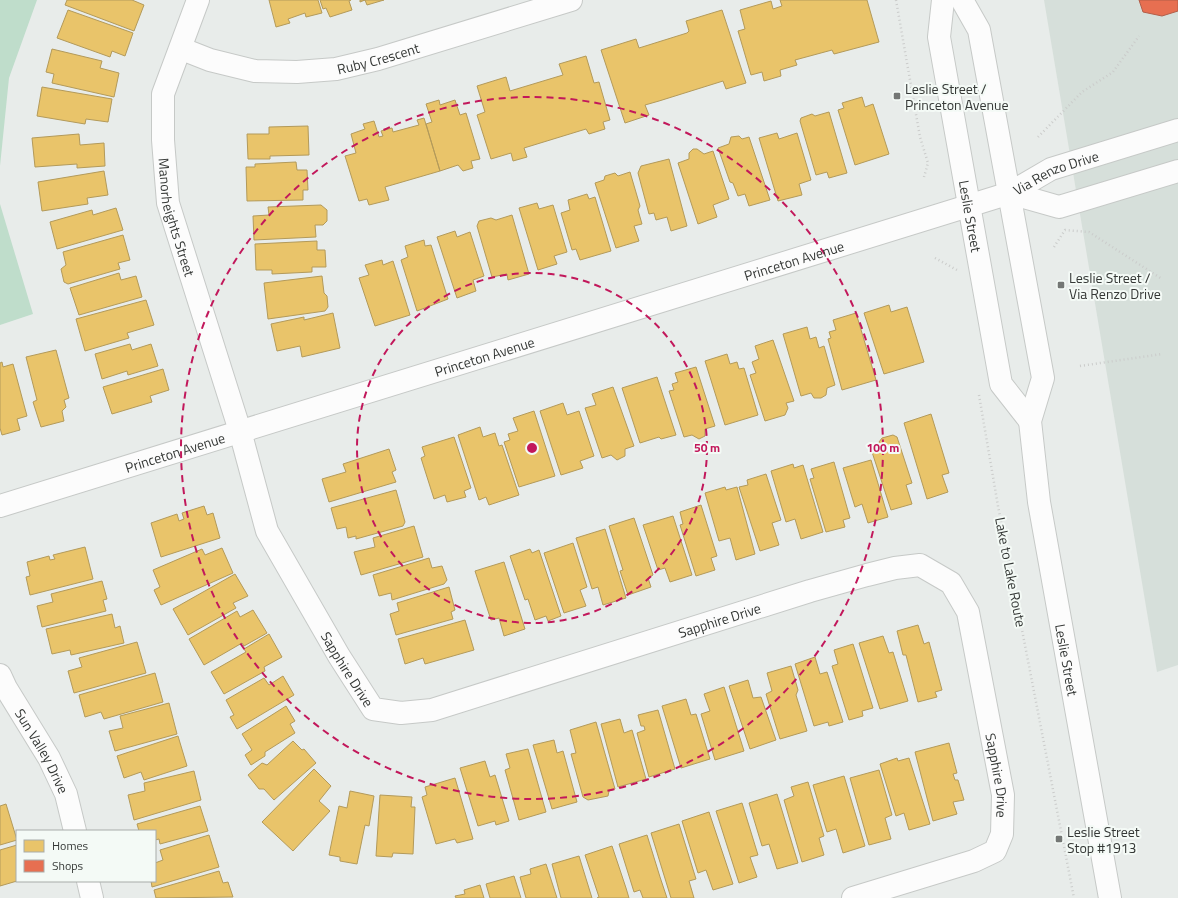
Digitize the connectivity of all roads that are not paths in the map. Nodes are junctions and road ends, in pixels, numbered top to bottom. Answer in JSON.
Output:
{"nodes":[{"id":1,"x":198,"y":0,"type":"edge"},
{"id":2,"x":571,"y":0,"type":"edge"},
{"id":3,"x":943,"y":0,"type":"edge"},
{"id":4,"x":962,"y":0,"type":"edge"},
{"id":5,"x":182,"y":49,"type":"junction"},
{"id":6,"x":1178,"y":130,"type":"edge"},
{"id":7,"x":1178,"y":171,"type":"edge"},
{"id":8,"x":1010,"y":193,"type":"junction"},
{"id":9,"x":968,"y":206,"type":"junction"},
{"id":10,"x":1030,"y":421,"type":"junction"},
{"id":11,"x":240,"y":432,"type":"junction"},
{"id":12,"x":0,"y":506,"type":"edge"},
{"id":13,"x":0,"y":675,"type":"edge"},
{"id":14,"x":75,"y":830,"type":"edge"},
{"id":15,"x":88,"y":882,"type":"edge"},
{"id":16,"x":92,"y":898,"type":"edge"},
{"id":17,"x":853,"y":898,"type":"edge"},
{"id":18,"x":1110,"y":898,"type":"edge"}],
"edges":[{"from":1,"to":5,"type":"street","name":"Manorheights Street"},
{"from":2,"to":5,"type":"street","name":"Ruby Crescent"},
{"from":3,"to":9,"type":"street","name":"Leslie Street"},
{"from":4,"to":8,"type":"street","name":"Leslie Street"},
{"from":5,"to":11,"type":"street","name":"Manorheights Street"},
{"from":6,"to":8,"type":"street","name":"Via Renzo Drive"},
{"from":7,"to":8,"type":"street","name":"Via Renzo Drive"},
{"from":8,"to":9,"type":"street","name":"Princeton Avenue"},
{"from":8,"to":10,"type":"street","name":"Leslie Street"},
{"from":9,"to":10,"type":"street","name":"Leslie Street"},
{"from":9,"to":11,"type":"street","name":"Princeton Avenue"},
{"from":10,"to":18,"type":"street","name":"Leslie Street"},
{"from":11,"to":12,"type":"street","name":"Princeton Avenue"},
{"from":11,"to":17,"type":"street","name":"Sapphire Drive"},
{"from":13,"to":14,"type":"street","name":"Sun Valley Drive"},
{"from":15,"to":16,"type":"street"}]}
